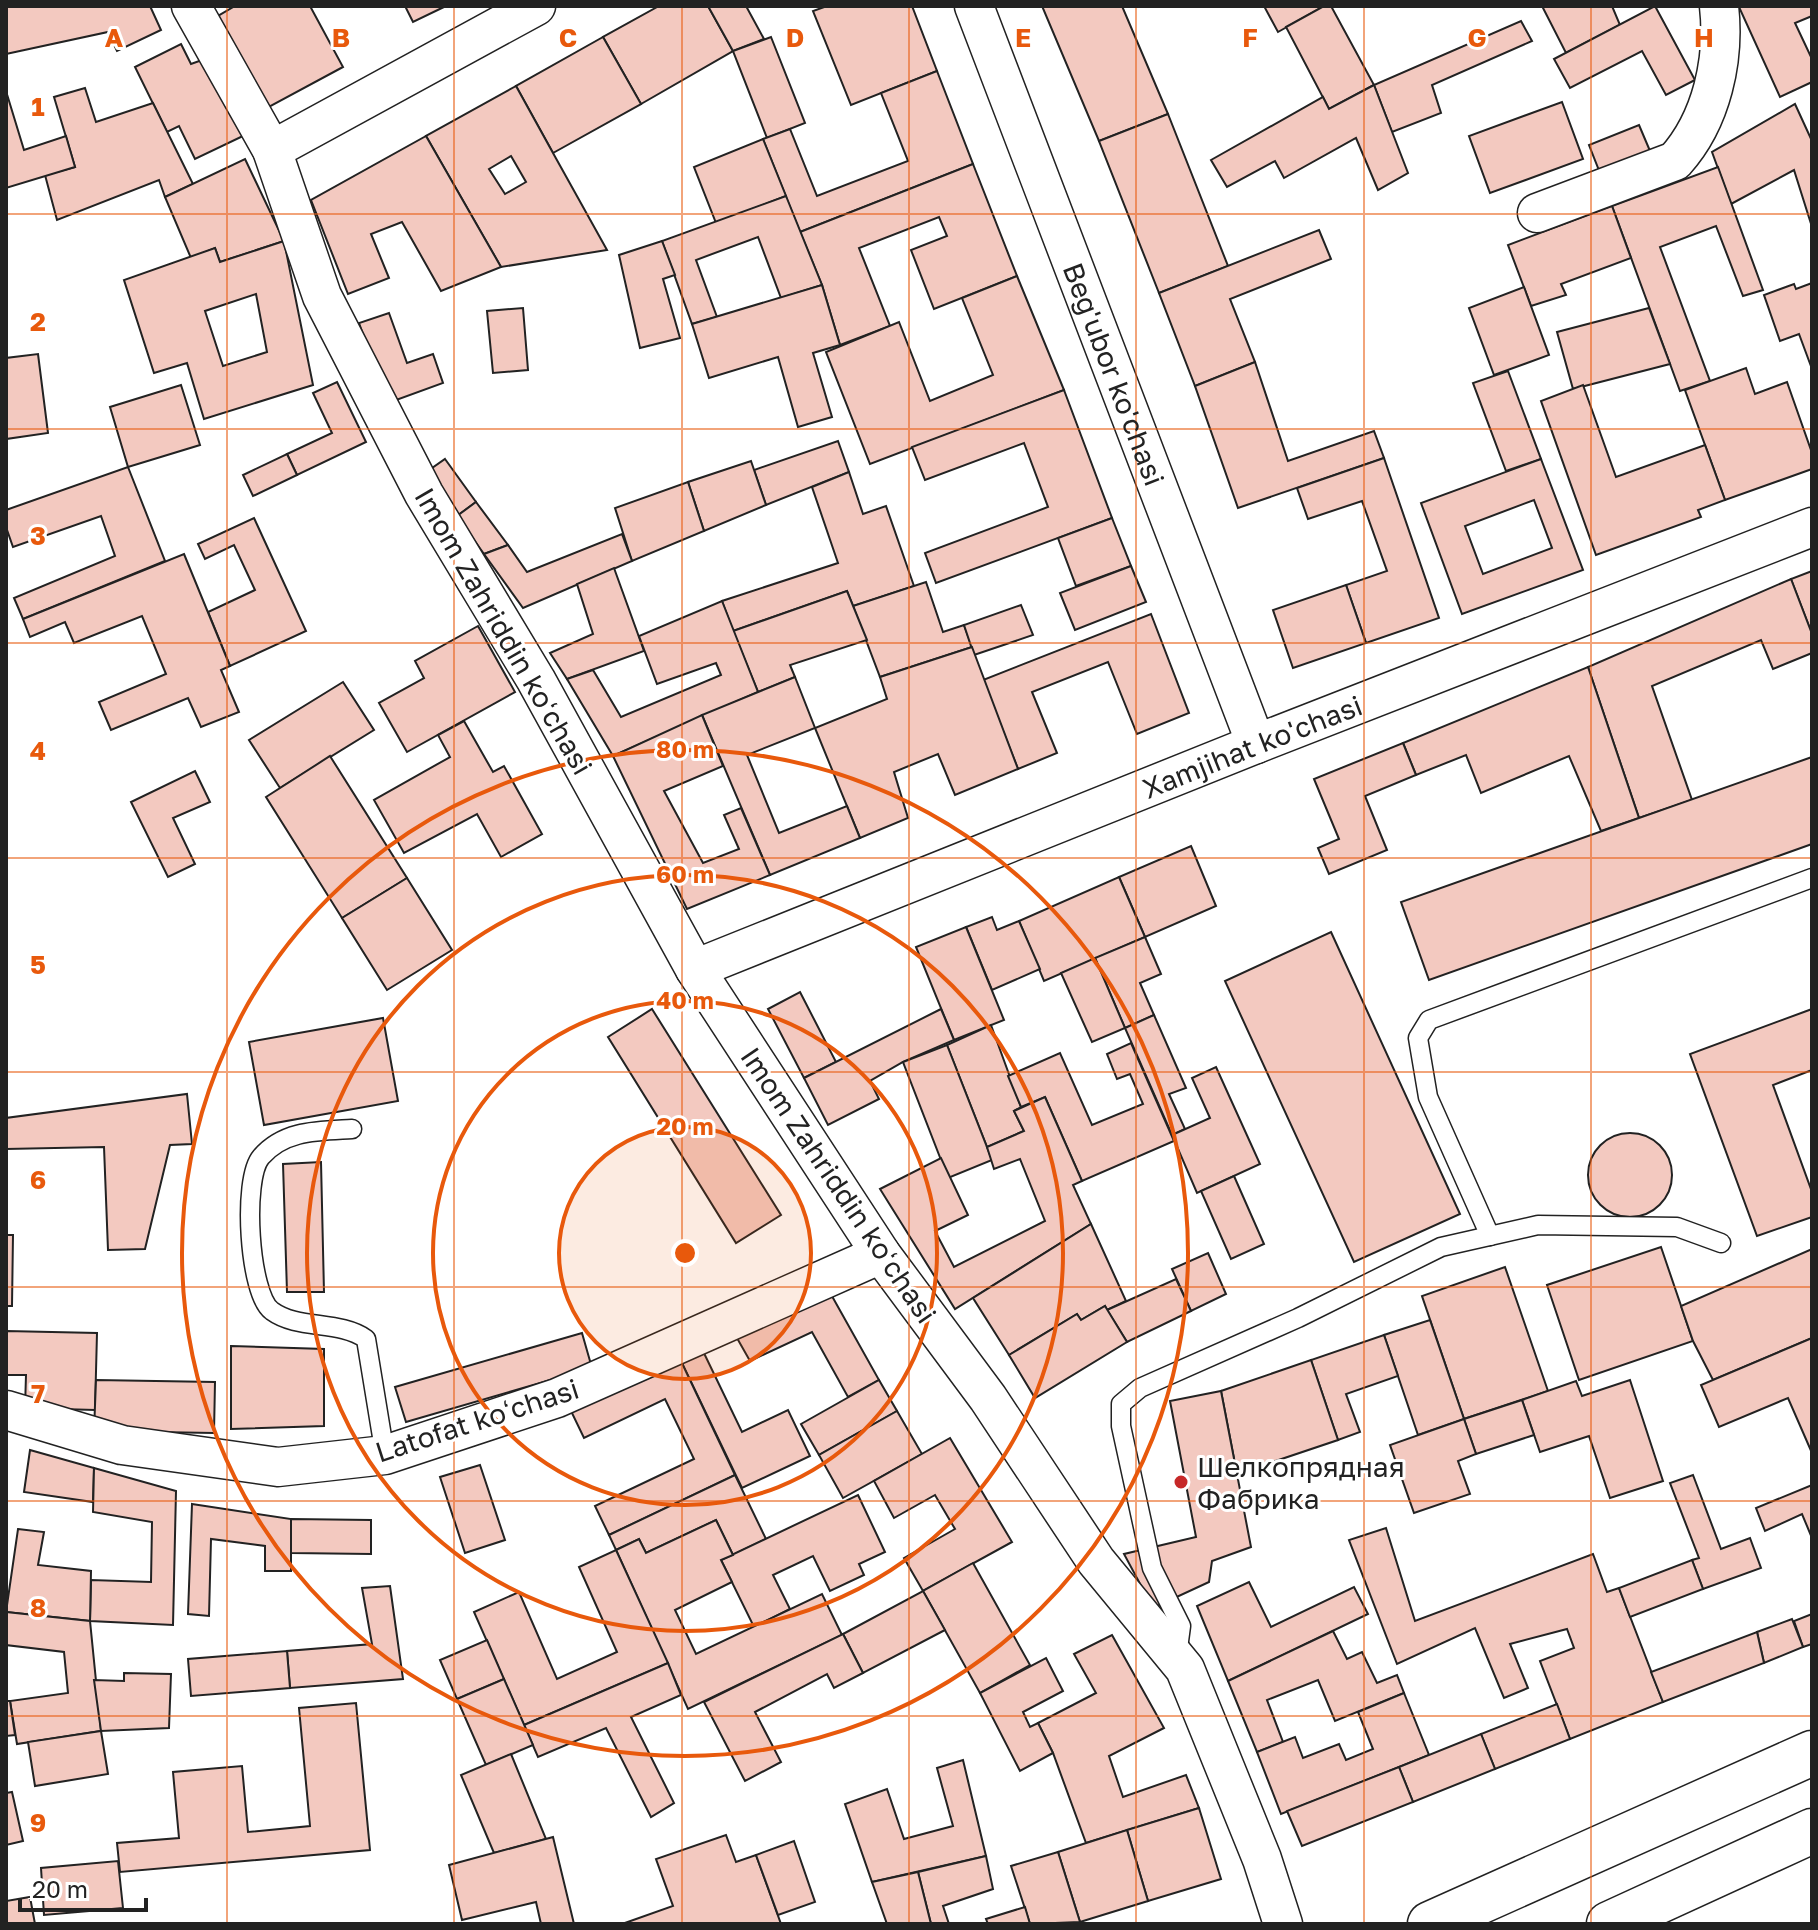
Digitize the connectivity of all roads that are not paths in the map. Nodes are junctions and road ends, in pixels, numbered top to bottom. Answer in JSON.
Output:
{"nodes":[{"id":1,"x":191,"y":6,"type":"edge"},
{"id":2,"x":536,"y":6,"type":"edge"},
{"id":3,"x":974,"y":6,"type":"edge"},
{"id":4,"x":1719,"y":6,"type":"edge"},
{"id":5,"x":272,"y":150,"type":"junction"},
{"id":6,"x":1537,"y":213,"type":"dead end"},
{"id":7,"x":1812,"y":527,"type":"edge"},
{"id":8,"x":1256,"y":744,"type":"junction"},
{"id":9,"x":1812,"y":878,"type":"edge"},
{"id":10,"x":695,"y":969,"type":"junction"},
{"id":11,"x":352,"y":1129,"type":"dead end"},
{"id":12,"x":1490,"y":1236,"type":"junction"},
{"id":13,"x":1721,"y":1243,"type":"dead end"},
{"id":14,"x":881,"y":1254,"type":"junction"},
{"id":15,"x":6,"y":1410,"type":"edge"},
{"id":16,"x":385,"y":1455,"type":"junction"},
{"id":17,"x":1177,"y":1659,"type":"junction"},
{"id":18,"x":1812,"y":1753,"type":"edge"},
{"id":19,"x":1812,"y":1831,"type":"edge"},
{"id":20,"x":1283,"y":1924,"type":"edge"},
{"id":21,"x":1430,"y":1924,"type":"edge"},
{"id":22,"x":1609,"y":1924,"type":"edge"}],
"edges":[{"from":1,"to":5,"type":"street","name":"Imom Zahriddin koʻchasi"},
{"from":2,"to":5,"type":"street"},
{"from":3,"to":8,"type":"street","name":"Beg'ubor ko'chasi"},
{"from":4,"to":6,"type":"street"},
{"from":5,"to":10,"type":"street","name":"Imom Zahriddin koʻchasi"},
{"from":7,"to":8,"type":"street","name":"Xamjihat ko'chasi"},
{"from":8,"to":10,"type":"street","name":"Xamjihat ko'chasi"},
{"from":9,"to":12,"type":"lane"},
{"from":10,"to":14,"type":"street","name":"Imom Zahriddin koʻchasi"},
{"from":11,"to":16,"type":"lane"},
{"from":12,"to":13,"type":"lane"},
{"from":12,"to":17,"type":"lane"},
{"from":14,"to":16,"type":"street","name":"Latofat koʻchasi"},
{"from":14,"to":17,"type":"street","name":"Imom Zahriddin koʻchasi"},
{"from":15,"to":16,"type":"street","name":"Latofat koʻchasi"},
{"from":17,"to":20,"type":"street","name":"Imom Zahriddin koʻchasi"},
{"from":18,"to":21,"type":"main road"},
{"from":19,"to":22,"type":"main road"}]}
